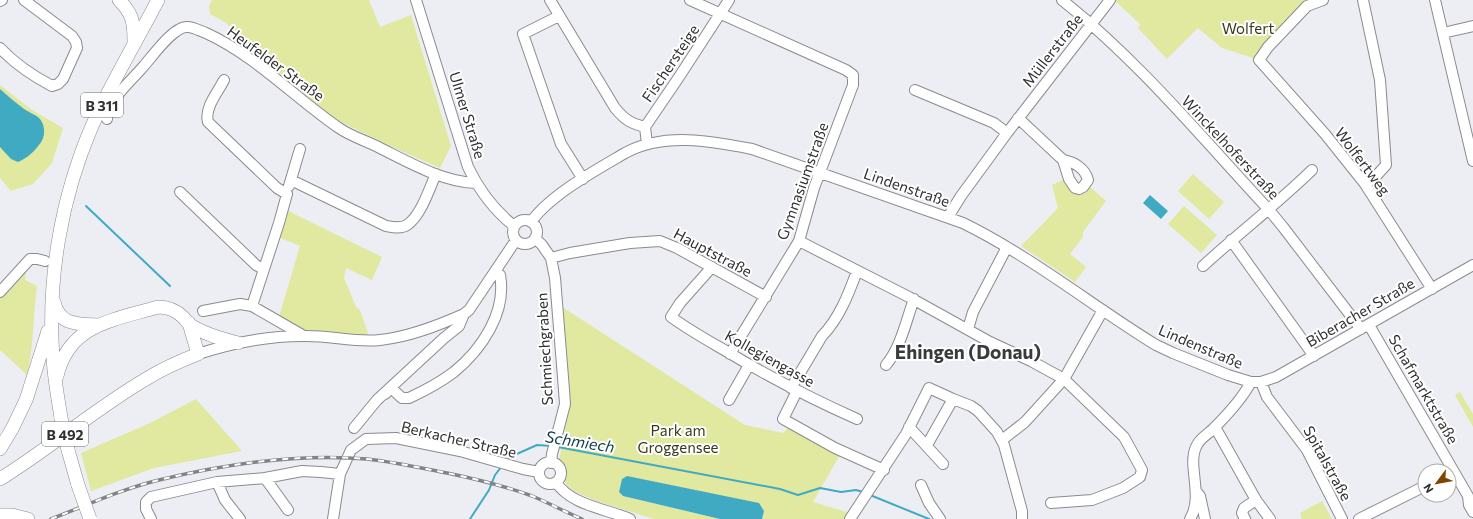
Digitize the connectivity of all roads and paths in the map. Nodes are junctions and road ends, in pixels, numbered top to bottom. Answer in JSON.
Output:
{"nodes":[{"id":1,"x":24,"y":0,"type":"edge"},
{"id":2,"x":118,"y":0,"type":"edge"},
{"id":3,"x":127,"y":0,"type":"edge"},
{"id":4,"x":134,"y":0,"type":"edge"},
{"id":5,"x":158,"y":0,"type":"edge"},
{"id":6,"x":416,"y":0,"type":"edge"},
{"id":7,"x":550,"y":0,"type":"edge"},
{"id":8,"x":690,"y":0,"type":"edge"},
{"id":9,"x":729,"y":0,"type":"edge"},
{"id":10,"x":1062,"y":0,"type":"edge"},
{"id":11,"x":1110,"y":0,"type":"edge"},
{"id":12,"x":1323,"y":0,"type":"edge"},
{"id":13,"x":1363,"y":0,"type":"edge"},
{"id":14,"x":1435,"y":0,"type":"edge"},
{"id":15,"x":720,"y":14,"type":"junction"},
{"id":16,"x":559,"y":16,"type":"junction"},
{"id":17,"x":1092,"y":23,"type":"junction"},
{"id":18,"x":1473,"y":26,"type":"edge"},
{"id":19,"x":1444,"y":33,"type":"junction"},
{"id":20,"x":134,"y":44,"type":"junction"},
{"id":21,"x":0,"y":48,"type":"edge"},
{"id":22,"x":224,"y":80,"type":"dead end"},
{"id":23,"x":915,"y":90,"type":"dead end"},
{"id":24,"x":1018,"y":118,"type":"junction"},
{"id":25,"x":107,"y":119,"type":"dead end"},
{"id":26,"x":645,"y":127,"type":"junction"},
{"id":27,"x":1006,"y":133,"type":"junction"},
{"id":28,"x":647,"y":144,"type":"junction"},
{"id":29,"x":300,"y":149,"type":"dead end"},
{"id":30,"x":1063,"y":160,"type":"dead end"},
{"id":31,"x":1473,"y":162,"type":"edge"},
{"id":32,"x":1312,"y":170,"type":"dead end"},
{"id":33,"x":820,"y":173,"type":"junction"},
{"id":34,"x":436,"y":174,"type":"junction"},
{"id":35,"x":583,"y":179,"type":"junction"},
{"id":36,"x":291,"y":180,"type":"junction"},
{"id":37,"x":476,"y":183,"type":"junction"},
{"id":38,"x":1365,"y":184,"type":"junction"},
{"id":39,"x":180,"y":192,"type":"dead end"},
{"id":40,"x":287,"y":194,"type":"junction"},
{"id":41,"x":1269,"y":210,"type":"junction"},
{"id":42,"x":948,"y":217,"type":"junction"},
{"id":43,"x":531,"y":222,"type":"junction"},
{"id":44,"x":514,"y":226,"type":"junction"},
{"id":45,"x":534,"y":238,"type":"junction"},
{"id":46,"x":516,"y":240,"type":"junction"},
{"id":47,"x":1231,"y":240,"type":"junction"},
{"id":48,"x":799,"y":241,"type":"junction"},
{"id":49,"x":1007,"y":246,"type":"junction"},
{"id":50,"x":551,"y":258,"type":"junction"},
{"id":51,"x":45,"y":261,"type":"dead end"},
{"id":52,"x":1473,"y":265,"type":"edge"},
{"id":53,"x":1203,"y":266,"type":"dead end"},
{"id":54,"x":712,"y":267,"type":"junction"},
{"id":55,"x":263,"y":269,"type":"junction"},
{"id":56,"x":858,"y":271,"type":"junction"},
{"id":57,"x":496,"y":272,"type":"junction"},
{"id":58,"x":1432,"y":289,"type":"junction"},
{"id":59,"x":0,"y":292,"type":"edge"},
{"id":60,"x":52,"y":294,"type":"junction"},
{"id":61,"x":766,"y":297,"type":"junction"},
{"id":62,"x":914,"y":299,"type":"junction"},
{"id":63,"x":252,"y":306,"type":"junction"},
{"id":64,"x":203,"y":310,"type":"dead end"},
{"id":65,"x":1103,"y":310,"type":"junction"},
{"id":66,"x":464,"y":314,"type":"junction"},
{"id":67,"x":52,"y":320,"type":"junction"},
{"id":68,"x":189,"y":323,"type":"junction"},
{"id":69,"x":97,"y":325,"type":"junction"},
{"id":70,"x":1365,"y":327,"type":"junction"},
{"id":71,"x":968,"y":329,"type":"junction"},
{"id":72,"x":304,"y":336,"type":"junction"},
{"id":73,"x":238,"y":343,"type":"junction"},
{"id":74,"x":198,"y":354,"type":"junction"},
{"id":75,"x":730,"y":354,"type":"junction"},
{"id":76,"x":1314,"y":356,"type":"junction"},
{"id":77,"x":749,"y":365,"type":"junction"},
{"id":78,"x":886,"y":365,"type":"dead end"},
{"id":79,"x":1064,"y":379,"type":"junction"},
{"id":80,"x":1256,"y":382,"type":"junction"},
{"id":81,"x":56,"y":384,"type":"junction"},
{"id":82,"x":794,"y":389,"type":"junction"},
{"id":83,"x":385,"y":394,"type":"junction"},
{"id":84,"x":729,"y":400,"type":"dead end"},
{"id":85,"x":953,"y":400,"type":"junction"},
{"id":86,"x":857,"y":419,"type":"dead end"},
{"id":87,"x":909,"y":427,"type":"junction"},
{"id":88,"x":1215,"y":427,"type":"junction"},
{"id":89,"x":354,"y":428,"type":"dead end"},
{"id":90,"x":1002,"y":440,"type":"junction"},
{"id":91,"x":926,"y":445,"type":"junction"},
{"id":92,"x":0,"y":449,"type":"edge"},
{"id":93,"x":552,"y":458,"type":"junction"},
{"id":94,"x":1446,"y":463,"type":"edge"},
{"id":95,"x":943,"y":464,"type":"dead end"},
{"id":96,"x":884,"y":470,"type":"junction"},
{"id":97,"x":539,"y":472,"type":"junction"},
{"id":98,"x":340,"y":474,"type":"junction"},
{"id":99,"x":265,"y":478,"type":"junction"},
{"id":100,"x":0,"y":479,"type":"edge"},
{"id":101,"x":1457,"y":480,"type":"edge"},
{"id":102,"x":217,"y":482,"type":"junction"},
{"id":103,"x":556,"y":482,"type":"junction"},
{"id":104,"x":921,"y":485,"type":"dead end"},
{"id":105,"x":1417,"y":490,"type":"edge"},
{"id":106,"x":1196,"y":491,"type":"junction"},
{"id":107,"x":1256,"y":500,"type":"junction"},
{"id":108,"x":1051,"y":503,"type":"dead end"},
{"id":109,"x":288,"y":510,"type":"dead end"},
{"id":110,"x":1473,"y":512,"type":"edge"},
{"id":111,"x":6,"y":515,"type":"edge"},
{"id":112,"x":1024,"y":518,"type":"edge"},
{"id":113,"x":28,"y":519,"type":"edge"},
{"id":114,"x":90,"y":519,"type":"edge"},
{"id":115,"x":151,"y":519,"type":"edge"},
{"id":116,"x":240,"y":519,"type":"edge"},
{"id":117,"x":333,"y":519,"type":"edge"},
{"id":118,"x":630,"y":519,"type":"edge"},
{"id":119,"x":850,"y":519,"type":"edge"},
{"id":120,"x":940,"y":519,"type":"edge"},
{"id":121,"x":1190,"y":519,"type":"edge"},
{"id":122,"x":1205,"y":519,"type":"edge"},
{"id":123,"x":1245,"y":519,"type":"edge"},
{"id":124,"x":1270,"y":519,"type":"edge"},
{"id":125,"x":1342,"y":519,"type":"edge"},
{"id":126,"x":1359,"y":519,"type":"edge"}],
"edges":[{"from":1,"to":21,"type":"street"},
{"from":2,"to":20,"type":"main road"},
{"from":3,"to":4,"type":"main road"},
{"from":5,"to":20,"type":"main road","number":"B 311"},
{"from":6,"to":37,"type":"street","name":"Ulmer Straße"},
{"from":7,"to":16,"type":"street"},
{"from":8,"to":15,"type":"street"},
{"from":9,"to":15,"type":"street","name":"Fischersteige"},
{"from":10,"to":17,"type":"street","name":"Winckelhoferstraße"},
{"from":11,"to":17,"type":"street","name":"Müllerstraße"},
{"from":12,"to":38,"type":"street","name":"Wolfertweg"},
{"from":13,"to":38,"type":"street"},
{"from":14,"to":19,"type":"street"},
{"from":15,"to":26,"type":"street","name":"Fischersteige"},
{"from":15,"to":33,"type":"street","name":"Gymnasiumstraße"},
{"from":16,"to":26,"type":"street"},
{"from":16,"to":35,"type":"street"},
{"from":17,"to":24,"type":"street","name":"Müllerstraße"},
{"from":17,"to":41,"type":"street","name":"Winckelhoferstraße"},
{"from":18,"to":19,"type":"street"},
{"from":19,"to":31,"type":"street"},
{"from":20,"to":60,"type":"main road","number":"B 311"},
{"from":22,"to":40,"type":"street"},
{"from":23,"to":27,"type":"street"},
{"from":24,"to":27,"type":"street","name":"Müllerstraße"},
{"from":24,"to":30,"type":"street"},
{"from":25,"to":34,"type":"street","name":"Heufelder Straße"},
{"from":26,"to":28,"type":"street"},
{"from":27,"to":42,"type":"street","name":"Müllerstraße"},
{"from":28,"to":33,"type":"street","name":"Lindenstraße"},
{"from":28,"to":35,"type":"street","name":"Lindenstraße"},
{"from":29,"to":36,"type":"street"},
{"from":32,"to":41,"type":"street"},
{"from":33,"to":42,"type":"street","name":"Lindenstraße"},
{"from":33,"to":48,"type":"street","name":"Gymnasiumstraße"},
{"from":34,"to":36,"type":"street"},
{"from":34,"to":37,"type":"street","name":"Heufelder Straße"},
{"from":35,"to":43,"type":"street","name":"Lindenstraße"},
{"from":36,"to":40,"type":"street"},
{"from":37,"to":44,"type":"street","name":"Ulmer Straße"},
{"from":38,"to":58,"type":"street","name":"Wolfertweg"},
{"from":39,"to":55,"type":"street"},
{"from":40,"to":55,"type":"street"},
{"from":41,"to":47,"type":"street"},
{"from":41,"to":70,"type":"street","name":"Winckelhoferstraße"},
{"from":42,"to":49,"type":"street","name":"Lindenstraße"},
{"from":43,"to":44,"type":"street"},
{"from":43,"to":45,"type":"street"},
{"from":44,"to":46,"type":"street"},
{"from":45,"to":46,"type":"street"},
{"from":45,"to":50,"type":"street","name":"Schmiechgraben"},
{"from":46,"to":57,"type":"street"},
{"from":47,"to":53,"type":"street"},
{"from":47,"to":76,"type":"street"},
{"from":48,"to":56,"type":"street"},
{"from":48,"to":61,"type":"street","name":"Gymnasiumstraße"},
{"from":49,"to":65,"type":"street","name":"Lindenstraße"},
{"from":49,"to":71,"type":"street"},
{"from":50,"to":54,"type":"street","name":"Hauptstraße"},
{"from":50,"to":93,"type":"street","name":"Schmiechgraben"},
{"from":51,"to":59,"type":"street"},
{"from":52,"to":58,"type":"street","name":"Biberacher Straße"},
{"from":54,"to":61,"type":"street","name":"Hauptstraße"},
{"from":54,"to":75,"type":"street","name":"Kollegiengasse"},
{"from":55,"to":63,"type":"street"},
{"from":56,"to":62,"type":"street"},
{"from":56,"to":82,"type":"street"},
{"from":57,"to":66,"type":"street"},
{"from":57,"to":83,"type":"street"},
{"from":58,"to":70,"type":"street","name":"Biberacher Straße"},
{"from":60,"to":67,"type":"main road","number":"B 311"},
{"from":60,"to":69,"type":"main road"},
{"from":61,"to":75,"type":"street","name":"Gymnasiumstraße"},
{"from":62,"to":71,"type":"street"},
{"from":62,"to":78,"type":"street"},
{"from":63,"to":64,"type":"street"},
{"from":63,"to":72,"type":"street"},
{"from":65,"to":79,"type":"street"},
{"from":65,"to":80,"type":"street","name":"Lindenstraße"},
{"from":66,"to":72,"type":"street"},
{"from":66,"to":83,"type":"street"},
{"from":67,"to":81,"type":"main road","number":"B 311"},
{"from":67,"to":92,"type":"main road"},
{"from":68,"to":69,"type":"main road"},
{"from":68,"to":73,"type":"main road"},
{"from":68,"to":74,"type":"main road"},
{"from":69,"to":81,"type":"main road"},
{"from":70,"to":76,"type":"street","name":"Biberacher Straße"},
{"from":70,"to":94,"type":"street","name":"Schafmarktstraße"},
{"from":71,"to":79,"type":"street"},
{"from":72,"to":73,"type":"street"},
{"from":73,"to":74,"type":"street"},
{"from":74,"to":100,"type":"main road","number":"B 492"},
{"from":75,"to":77,"type":"street","name":"Kollegiengasse"},
{"from":76,"to":80,"type":"street","name":"Biberacher Straße"},
{"from":77,"to":82,"type":"street","name":"Kollegiengasse"},
{"from":77,"to":84,"type":"street"},
{"from":79,"to":90,"type":"street"},
{"from":79,"to":108,"type":"street"},
{"from":80,"to":88,"type":"street"},
{"from":80,"to":125,"type":"street","name":"Spitalstraße"},
{"from":81,"to":114,"type":"main road","number":"B 311","bridge":true},
{"from":82,"to":86,"type":"street","name":"Kollegiengasse"},
{"from":82,"to":96,"type":"street"},
{"from":83,"to":89,"type":"street"},
{"from":85,"to":87,"type":"street"},
{"from":85,"to":90,"type":"street"},
{"from":85,"to":91,"type":"street"},
{"from":87,"to":91,"type":"street"},
{"from":87,"to":96,"type":"street"},
{"from":88,"to":106,"type":"street"},
{"from":88,"to":107,"type":"street"},
{"from":90,"to":112,"type":"street"},
{"from":91,"to":95,"type":"street"},
{"from":93,"to":97,"type":"street"},
{"from":93,"to":103,"type":"street"},
{"from":96,"to":119,"type":"street"},
{"from":97,"to":98,"type":"street","name":"Berkacher Straße"},
{"from":97,"to":103,"type":"street"},
{"from":98,"to":99,"type":"street"},
{"from":98,"to":117,"type":"street","name":"Berkacher Straße"},
{"from":99,"to":102,"type":"street"},
{"from":99,"to":109,"type":"street"},
{"from":101,"to":110,"type":"street","name":"Schafmarktstraße"},
{"from":102,"to":115,"type":"street"},
{"from":102,"to":116,"type":"street"},
{"from":103,"to":118,"type":"street"},
{"from":104,"to":120,"type":"street"},
{"from":105,"to":126,"type":"street"},
{"from":106,"to":121,"type":"street"},
{"from":106,"to":122,"type":"street"},
{"from":107,"to":123,"type":"street"},
{"from":107,"to":124,"type":"street"},
{"from":111,"to":113,"type":"main road"}]}
